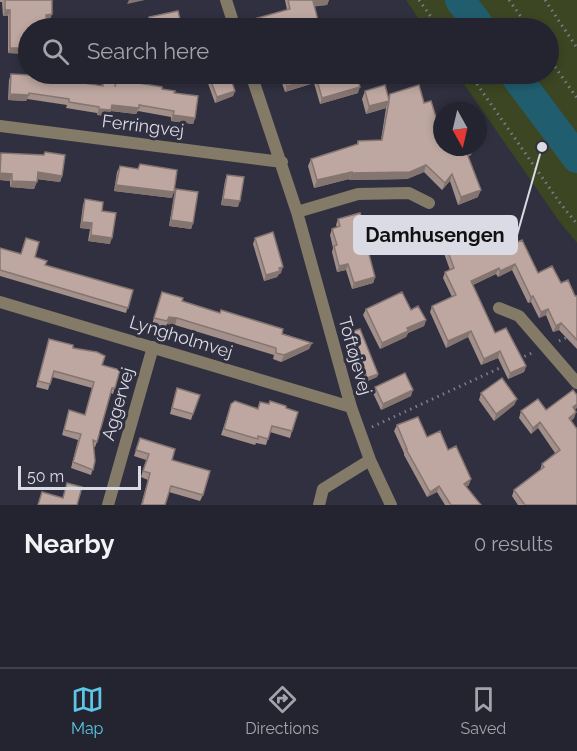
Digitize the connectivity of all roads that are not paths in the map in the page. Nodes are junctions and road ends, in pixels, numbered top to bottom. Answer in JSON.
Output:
{"nodes":[{"id":1,"x":226,"y":0,"type":"edge"},
{"id":2,"x":232,"y":18,"type":"edge"},
{"id":3,"x":255,"y":84,"type":"edge"},
{"id":4,"x":0,"y":126,"type":"edge"},
{"id":5,"x":282,"y":162,"type":"junction"},
{"id":6,"x":429,"y":202,"type":"dead end"},
{"id":7,"x":297,"y":212,"type":"junction"},
{"id":8,"x":0,"y":302,"type":"edge"},
{"id":9,"x":500,"y":308,"type":"dead end"},
{"id":10,"x":153,"y":347,"type":"junction"},
{"id":11,"x":577,"y":382,"type":"edge"},
{"id":12,"x":351,"y":407,"type":"junction"},
{"id":13,"x":370,"y":460,"type":"junction"},
{"id":14,"x":108,"y":505,"type":"edge"},
{"id":15,"x":319,"y":505,"type":"edge"},
{"id":16,"x":391,"y":505,"type":"edge"}],
"edges":[{"from":1,"to":2,"type":"street"},
{"from":3,"to":5,"type":"street","name":"Toftøjevej"},
{"from":4,"to":5,"type":"street","name":"Ferringvej"},
{"from":5,"to":7,"type":"street","name":"Toftøjevej"},
{"from":6,"to":7,"type":"street"},
{"from":7,"to":12,"type":"street","name":"Toftøjevej"},
{"from":8,"to":10,"type":"street","name":"Lyngholmvej"},
{"from":9,"to":11,"type":"street"},
{"from":10,"to":12,"type":"street","name":"Lyngholmvej"},
{"from":10,"to":14,"type":"street","name":"Aggervej"},
{"from":12,"to":13,"type":"street","name":"Toftøjevej"},
{"from":13,"to":15,"type":"street"},
{"from":13,"to":16,"type":"street","name":"Toftøjevej"}]}
